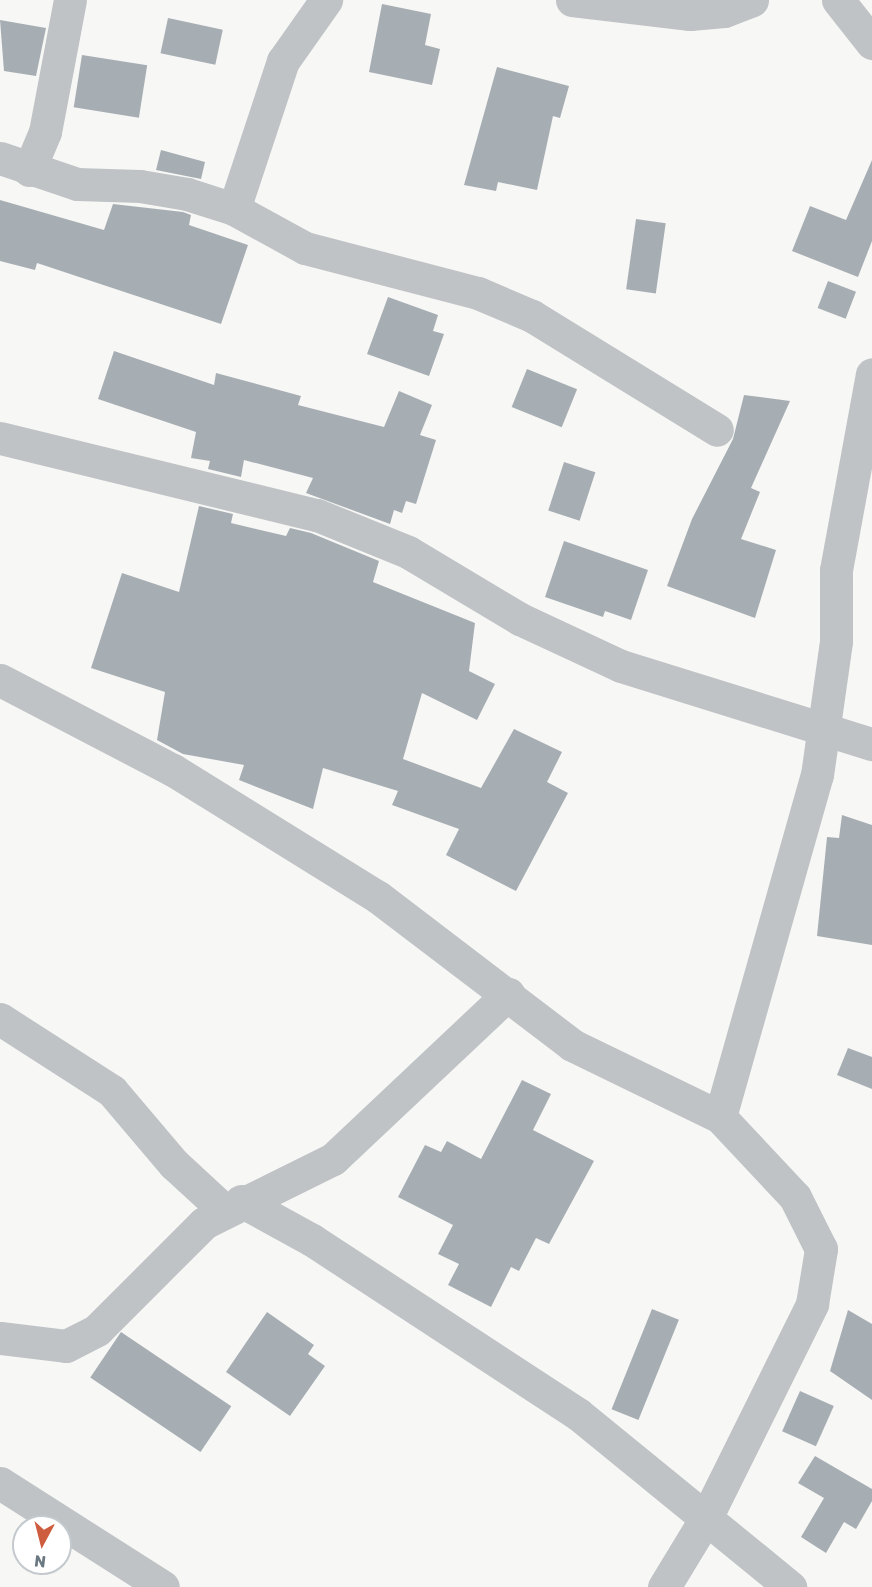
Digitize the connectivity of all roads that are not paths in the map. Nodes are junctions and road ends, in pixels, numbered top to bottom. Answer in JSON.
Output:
{"nodes":[{"id":1,"x":70,"y":0,"type":"edge"},
{"id":2,"x":326,"y":0,"type":"edge"},
{"id":3,"x":572,"y":0,"type":"edge"},
{"id":4,"x":752,"y":0,"type":"edge"},
{"id":5,"x":838,"y":0,"type":"edge"},
{"id":6,"x":872,"y":43,"type":"edge"},
{"id":7,"x":15,"y":164,"type":"edge"},
{"id":8,"x":234,"y":209,"type":"junction"},
{"id":9,"x":872,"y":374,"type":"edge"},
{"id":10,"x":717,"y":430,"type":"dead end"},
{"id":11,"x":0,"y":438,"type":"edge"},
{"id":12,"x":0,"y":680,"type":"edge"},
{"id":13,"x":825,"y":729,"type":"junction"},
{"id":14,"x":872,"y":744,"type":"edge"},
{"id":15,"x":508,"y":994,"type":"junction"},
{"id":16,"x":0,"y":1019,"type":"edge"},
{"id":17,"x":720,"y":1117,"type":"junction"},
{"id":18,"x":232,"y":1205,"type":"junction"},
{"id":19,"x":0,"y":1338,"type":"edge"},
{"id":20,"x":0,"y":1483,"type":"edge"},
{"id":21,"x":706,"y":1518,"type":"junction"},
{"id":22,"x":163,"y":1587,"type":"edge"},
{"id":23,"x":664,"y":1587,"type":"edge"},
{"id":24,"x":790,"y":1587,"type":"edge"}],
"edges":[{"from":1,"to":7,"type":"street"},
{"from":2,"to":8,"type":"street"},
{"from":3,"to":4,"type":"street"},
{"from":5,"to":6,"type":"street"},
{"from":7,"to":8,"type":"street"},
{"from":8,"to":10,"type":"street"},
{"from":9,"to":13,"type":"street"},
{"from":11,"to":13,"type":"street"},
{"from":12,"to":15,"type":"street"},
{"from":13,"to":14,"type":"street"},
{"from":13,"to":17,"type":"street"},
{"from":15,"to":17,"type":"street"},
{"from":15,"to":18,"type":"street"},
{"from":16,"to":18,"type":"street"},
{"from":17,"to":21,"type":"street"},
{"from":18,"to":19,"type":"street"},
{"from":18,"to":21,"type":"street"},
{"from":20,"to":22,"type":"street"},
{"from":21,"to":23,"type":"street"},
{"from":21,"to":24,"type":"street"}]}
